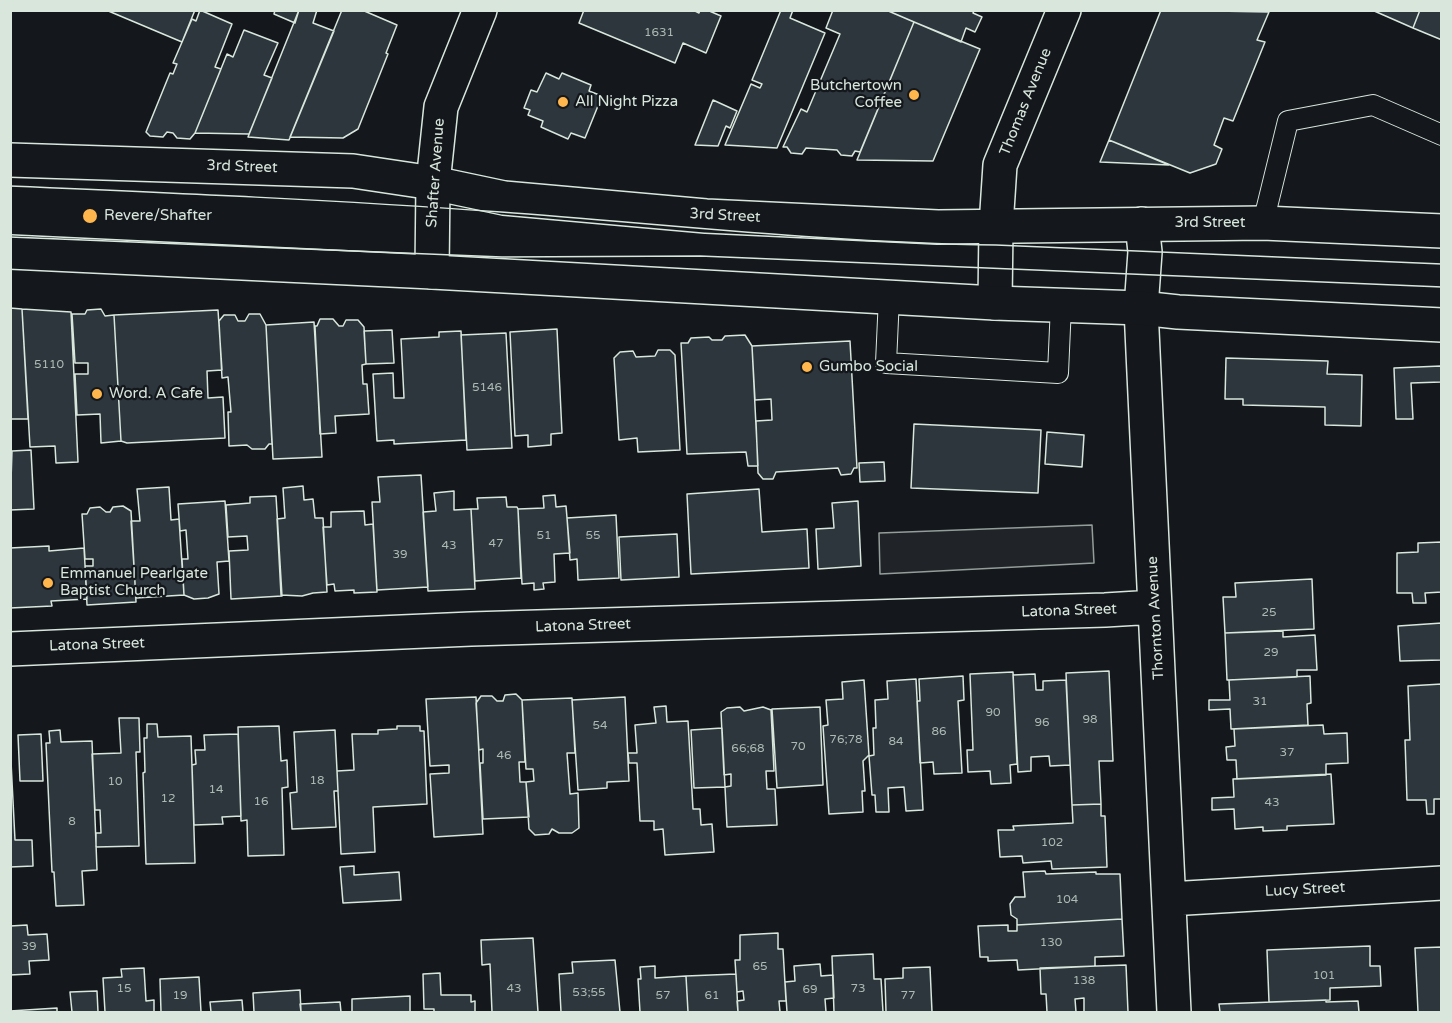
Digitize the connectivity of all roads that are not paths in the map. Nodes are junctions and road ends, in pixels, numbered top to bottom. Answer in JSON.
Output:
{"nodes":[{"id":1,"x":480,"y":10,"type":"edge"},
{"id":2,"x":1064,"y":10,"type":"edge"},
{"id":3,"x":1442,"y":135,"type":"edge"},
{"id":4,"x":10,"y":160,"type":"edge"},
{"id":5,"x":433,"y":183,"type":"junction"},
{"id":6,"x":1263,"y":223,"type":"junction"},
{"id":7,"x":1142,"y":224,"type":"junction"},
{"id":8,"x":996,"y":226,"type":"junction"},
{"id":9,"x":1441,"y":230,"type":"edge"},
{"id":10,"x":10,"y":252,"type":"edge"},
{"id":11,"x":432,"y":272,"type":"junction"},
{"id":12,"x":889,"y":297,"type":"junction"},
{"id":13,"x":995,"y":303,"type":"junction"},
{"id":14,"x":1061,"y":305,"type":"junction"},
{"id":15,"x":1141,"y":308,"type":"junction"},
{"id":16,"x":1442,"y":325,"type":"edge"},
{"id":17,"x":1155,"y":607,"type":"junction"},
{"id":18,"x":10,"y":649,"type":"edge"},
{"id":19,"x":1442,"y":883,"type":"edge"},
{"id":20,"x":1169,"y":899,"type":"junction"},
{"id":21,"x":1174,"y":1012,"type":"edge"}],
"edges":[{"from":1,"to":5,"type":"main road","name":"Shafter Avenue"},
{"from":2,"to":8,"type":"main road","name":"Thomas Avenue"},
{"from":3,"to":6,"type":"lane"},
{"from":4,"to":5,"type":"main road","name":"3rd Street"},
{"from":5,"to":8,"type":"main road","name":"3rd Street"},
{"from":5,"to":11,"type":"main road","name":"Shafter Avenue"},
{"from":6,"to":7,"type":"main road","name":"3rd Street"},
{"from":6,"to":9,"type":"main road","name":"3rd Street"},
{"from":7,"to":8,"type":"main road","name":"3rd Street"},
{"from":7,"to":15,"type":"main road","name":"Thornton Avenue"},
{"from":8,"to":13,"type":"main road","name":"Thomas Avenue"},
{"from":10,"to":11,"type":"main road"},
{"from":11,"to":12,"type":"main road"},
{"from":12,"to":13,"type":"main road"},
{"from":12,"to":14,"type":"lane"},
{"from":13,"to":14,"type":"main road"},
{"from":14,"to":15,"type":"main road"},
{"from":15,"to":16,"type":"main road"},
{"from":15,"to":17,"type":"main road","name":"Thornton Avenue"},
{"from":17,"to":18,"type":"main road","name":"Latona Street"},
{"from":17,"to":20,"type":"main road","name":"Thornton Avenue"},
{"from":19,"to":20,"type":"main road","name":"Lucy Street"},
{"from":20,"to":21,"type":"main road","name":"Thornton Avenue"}]}
